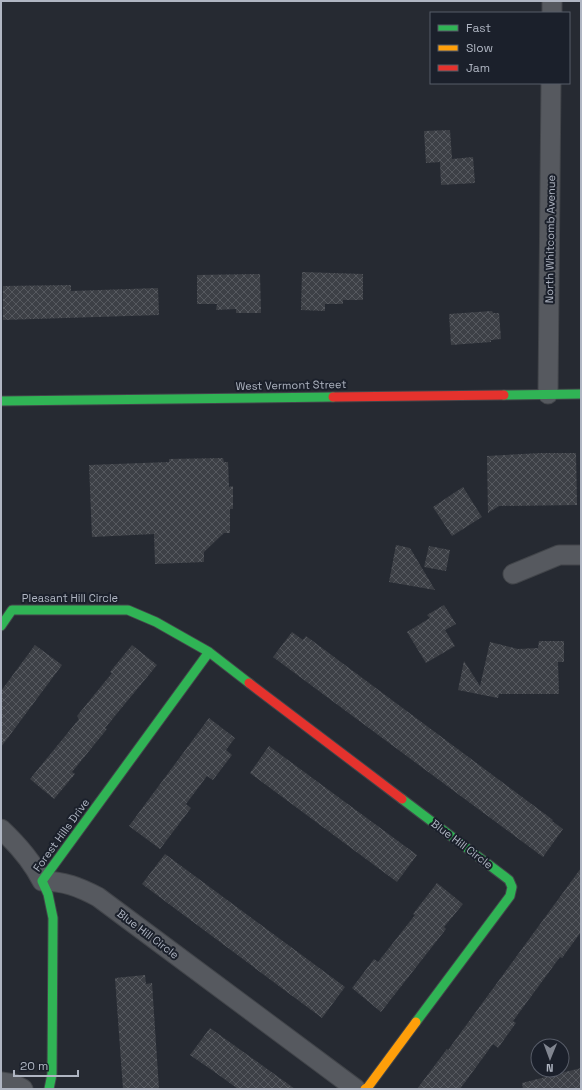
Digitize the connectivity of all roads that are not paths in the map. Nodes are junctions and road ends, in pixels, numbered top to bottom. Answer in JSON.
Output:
{"nodes":[{"id":1,"x":552,"y":1,"type":"edge"},
{"id":2,"x":552,"y":12,"type":"edge"},
{"id":3,"x":551,"y":84,"type":"edge"},
{"id":4,"x":548,"y":394,"type":"junction"},
{"id":5,"x":581,"y":394,"type":"edge"},
{"id":6,"x":1,"y":401,"type":"edge"},
{"id":7,"x":581,"y":555,"type":"edge"},
{"id":8,"x":513,"y":574,"type":"dead end"},
{"id":9,"x":1,"y":626,"type":"edge"},
{"id":10,"x":208,"y":652,"type":"junction"},
{"id":11,"x":1,"y":830,"type":"edge"},
{"id":12,"x":42,"y":881,"type":"junction"},
{"id":13,"x":1,"y":1082,"type":"edge"},
{"id":14,"x":23,"y":1089,"type":"edge"},
{"id":15,"x":49,"y":1089,"type":"edge"},
{"id":16,"x":356,"y":1089,"type":"edge"},
{"id":17,"x":365,"y":1089,"type":"edge"}],
"edges":[{"from":1,"to":2,"type":"street"},
{"from":3,"to":4,"type":"street","name":"North Whitcomb Avenue"},
{"from":4,"to":5,"type":"street","name":"West Vermont Street"},
{"from":4,"to":6,"type":"street","name":"West Vermont Street"},
{"from":7,"to":8,"type":"street"},
{"from":9,"to":10,"type":"street","name":"Pleasant Hill Circle"},
{"from":10,"to":12,"type":"street","name":"Forest Hills Drive"},
{"from":10,"to":17,"type":"street","name":"Blue Hill Circle"},
{"from":11,"to":12,"type":"street"},
{"from":12,"to":15,"type":"street","name":"Forest Hills Drive"},
{"from":12,"to":16,"type":"street","name":"Blue Hill Circle"},
{"from":13,"to":14,"type":"street"}]}
